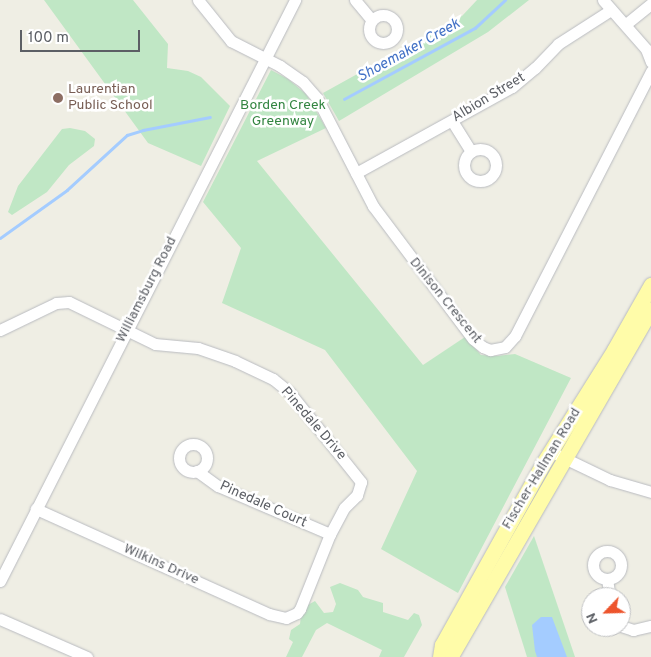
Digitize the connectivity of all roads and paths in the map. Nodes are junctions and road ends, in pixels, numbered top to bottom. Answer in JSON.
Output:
{"nodes":[{"id":1,"x":198,"y":0,"type":"edge"},
{"id":2,"x":295,"y":0,"type":"edge"},
{"id":3,"x":355,"y":0,"type":"edge"},
{"id":4,"x":603,"y":0,"type":"edge"},
{"id":5,"x":651,"y":4,"type":"edge"},
{"id":6,"x":611,"y":10,"type":"junction"},
{"id":7,"x":372,"y":20,"type":"dead end"},
{"id":8,"x":626,"y":24,"type":"junction"},
{"id":9,"x":266,"y":59,"type":"junction"},
{"id":10,"x":651,"y":62,"type":"edge"},
{"id":11,"x":651,"y":70,"type":"edge"},
{"id":12,"x":452,"y":121,"type":"junction"},
{"id":13,"x":471,"y":152,"type":"dead end"},
{"id":14,"x":356,"y":173,"type":"junction"},
{"id":15,"x":651,"y":285,"type":"edge"},
{"id":16,"x":651,"y":309,"type":"edge"},
{"id":17,"x":0,"y":330,"type":"edge"},
{"id":18,"x":126,"y":330,"type":"junction"},
{"id":19,"x":557,"y":455,"type":"junction"},
{"id":20,"x":197,"y":471,"type":"dead end"},
{"id":21,"x":651,"y":492,"type":"edge"},
{"id":22,"x":36,"y":509,"type":"junction"},
{"id":23,"x":330,"y":534,"type":"junction"},
{"id":24,"x":608,"y":579,"type":"dead end"},
{"id":25,"x":0,"y":581,"type":"edge"},
{"id":26,"x":609,"y":587,"type":"edge"},
{"id":27,"x":286,"y":618,"type":"joint"},
{"id":28,"x":0,"y":619,"type":"edge"},
{"id":29,"x":651,"y":626,"type":"edge"},
{"id":30,"x":631,"y":629,"type":"edge"},
{"id":31,"x":87,"y":657,"type":"edge"},
{"id":32,"x":440,"y":657,"type":"edge"},
{"id":33,"x":448,"y":657,"type":"edge"}],
"edges":[{"from":1,"to":9,"type":"street","name":"Dinison Crescent"},
{"from":2,"to":9,"type":"street","name":"Williamsburg Road"},
{"from":3,"to":7,"type":"street"},
{"from":4,"to":6,"type":"street"},
{"from":5,"to":8,"type":"street"},
{"from":6,"to":8,"type":"street"},
{"from":6,"to":12,"type":"street","name":"Albion Street"},
{"from":8,"to":10,"type":"street"},
{"from":9,"to":14,"type":"street","name":"Dinison Crescent"},
{"from":9,"to":18,"type":"street","name":"Williamsburg Road"},
{"from":11,"to":14,"type":"street","name":"Dinison Crescent"},
{"from":12,"to":13,"type":"street"},
{"from":12,"to":14,"type":"street","name":"Albion Street"},
{"from":15,"to":19,"type":"main road","name":"Fischer-Hallman Road"},
{"from":16,"to":19,"type":"main road","name":"Fischer-Hallman Road"},
{"from":17,"to":18,"type":"street","name":"Pinedale Drive"},
{"from":18,"to":22,"type":"street","name":"Williamsburg Road"},
{"from":18,"to":23,"type":"street","name":"Pinedale Drive"},
{"from":19,"to":21,"type":"street"},
{"from":19,"to":32,"type":"main road","name":"Fischer-Hallman Road"},
{"from":19,"to":33,"type":"main road","name":"Fischer-Hallman Road"},
{"from":20,"to":23,"type":"street","name":"Pinedale Court"},
{"from":22,"to":25,"type":"street","name":"Williamsburg Road"},
{"from":22,"to":27,"type":"street","name":"Wilkins Drive"},
{"from":23,"to":27,"type":"street","name":"Pinedale Drive"},
{"from":24,"to":26,"type":"street"},
{"from":28,"to":31,"type":"street"},
{"from":29,"to":30,"type":"street"}]}
